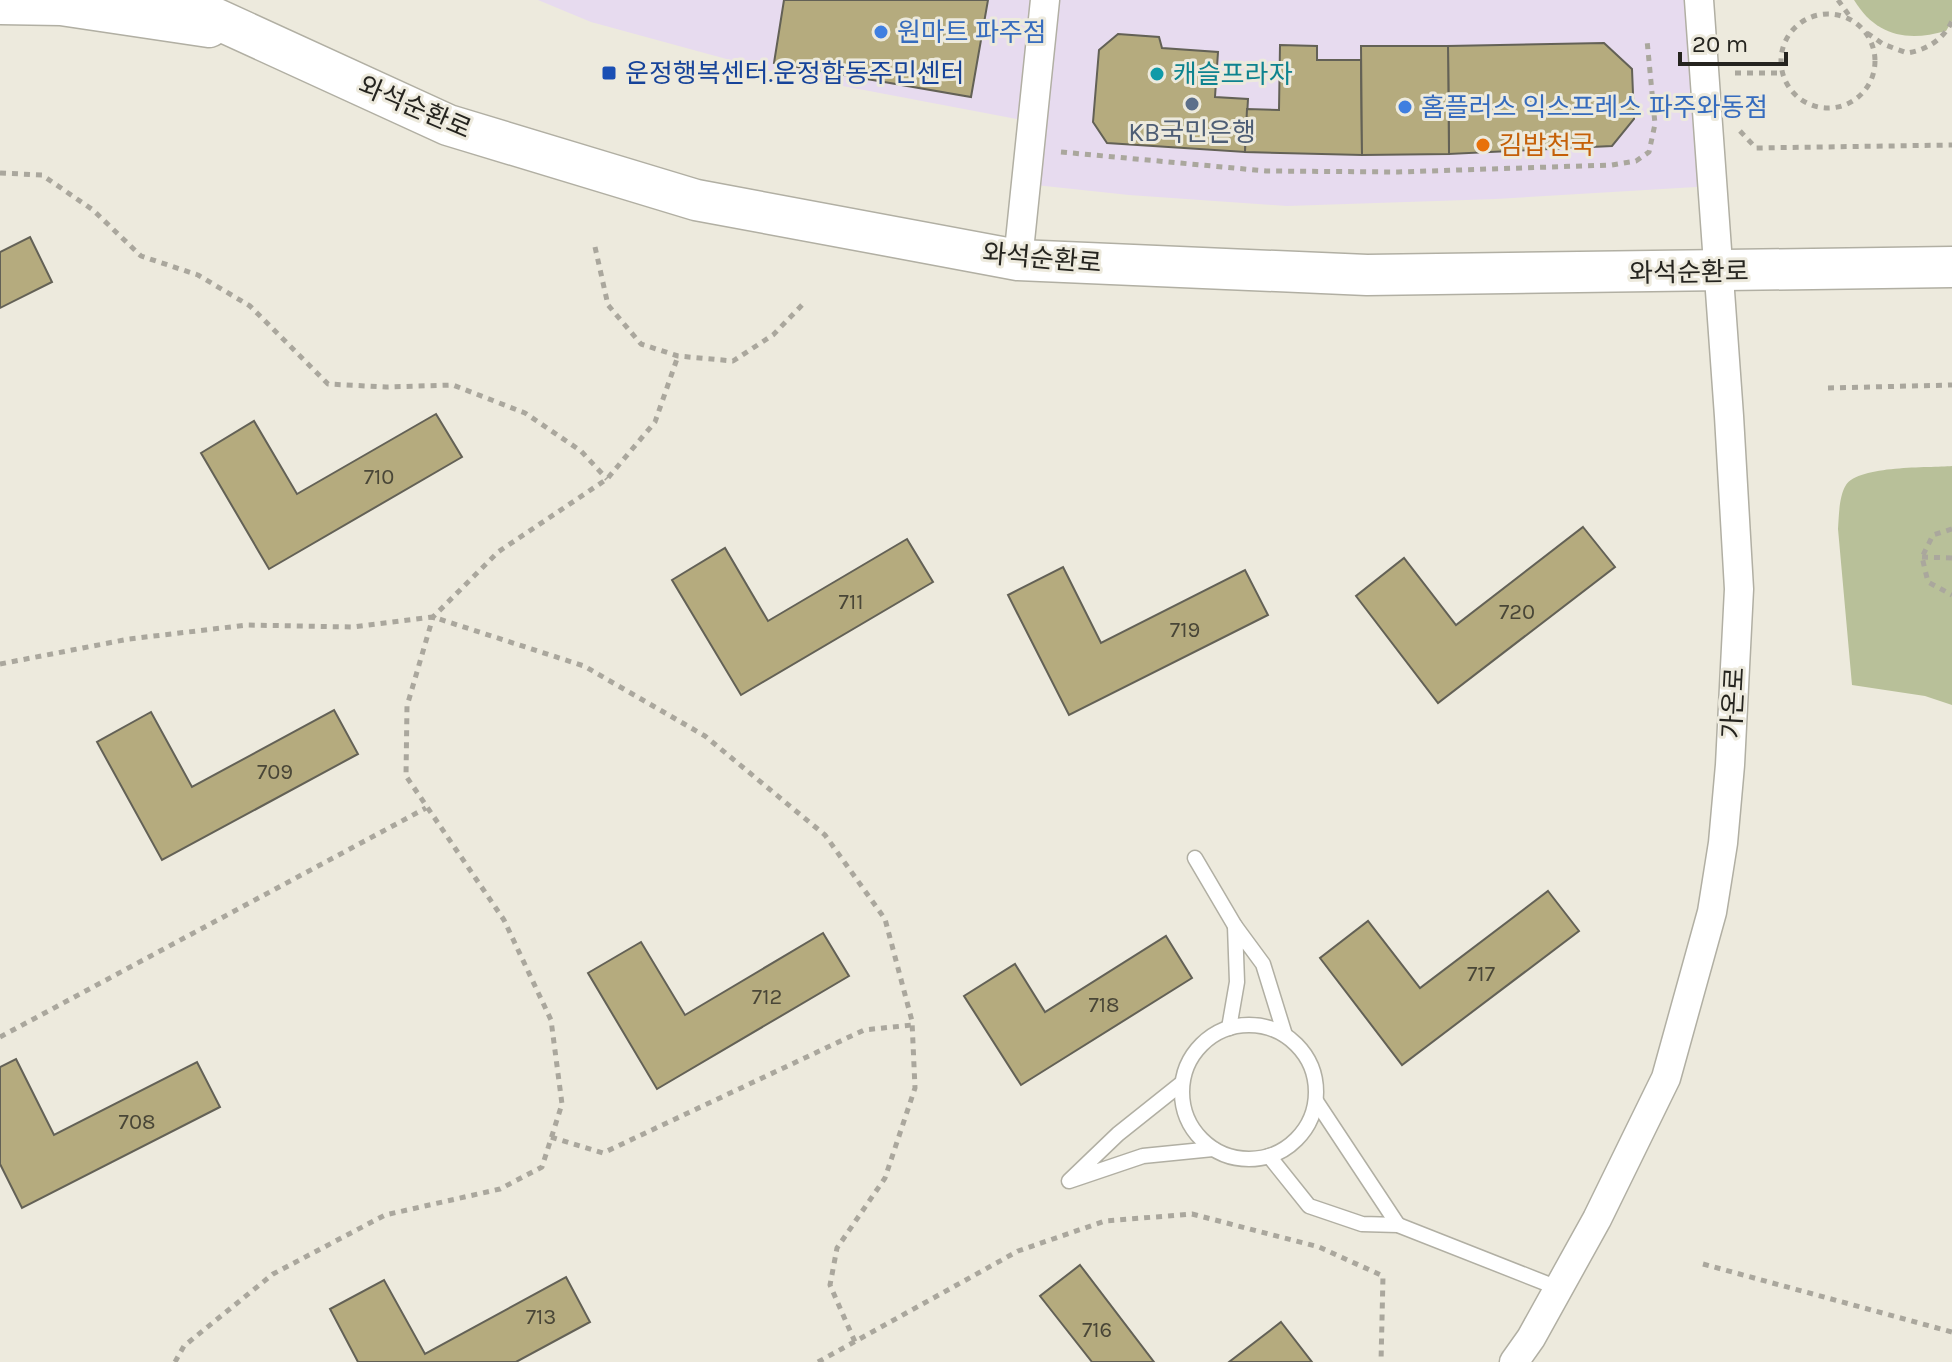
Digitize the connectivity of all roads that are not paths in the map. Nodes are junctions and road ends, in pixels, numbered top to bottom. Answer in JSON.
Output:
{"nodes":[{"id":1,"x":175,"y":0,"type":"edge"},
{"id":2,"x":217,"y":0,"type":"edge"},
{"id":3,"x":1045,"y":0,"type":"edge"},
{"id":4,"x":1699,"y":0,"type":"edge"},
{"id":5,"x":0,"y":4,"type":"edge"},
{"id":6,"x":245,"y":32,"type":"junction"},
{"id":7,"x":1018,"y":260,"type":"junction"},
{"id":8,"x":1952,"y":267,"type":"edge"},
{"id":9,"x":1719,"y":272,"type":"junction"},
{"id":10,"x":1195,"y":858,"type":"dead end"},
{"id":11,"x":1235,"y":926,"type":"junction"},
{"id":12,"x":1229,"y":1028,"type":"junction"},
{"id":13,"x":1285,"y":1035,"type":"junction"},
{"id":14,"x":1182,"y":1083,"type":"junction"},
{"id":15,"x":1316,"y":1101,"type":"junction"},
{"id":16,"x":1213,"y":1149,"type":"junction"},
{"id":17,"x":1269,"y":1156,"type":"junction"},
{"id":18,"x":1398,"y":1225,"type":"junction"},
{"id":19,"x":1558,"y":1288,"type":"junction"},
{"id":20,"x":1514,"y":1362,"type":"edge"}],
"edges":[{"from":1,"to":6,"type":"street","name":"와석순환로"},
{"from":2,"to":6,"type":"street"},
{"from":3,"to":7,"type":"street"},
{"from":4,"to":9,"type":"street","name":"가온로"},
{"from":5,"to":6,"type":"street"},
{"from":6,"to":7,"type":"street","name":"와석순환로"},
{"from":7,"to":9,"type":"street","name":"와석순환로"},
{"from":8,"to":9,"type":"street","name":"와석순환로"},
{"from":9,"to":19,"type":"street","name":"가온로"},
{"from":10,"to":11,"type":"lane"},
{"from":11,"to":12,"type":"lane"},
{"from":11,"to":13,"type":"lane"},
{"from":12,"to":13,"type":"lane"},
{"from":12,"to":14,"type":"lane"},
{"from":13,"to":15,"type":"lane"},
{"from":14,"to":16,"type":"lane"},
{"from":14,"to":16,"type":"lane"},
{"from":15,"to":17,"type":"lane"},
{"from":15,"to":18,"type":"lane"},
{"from":16,"to":17,"type":"lane"},
{"from":17,"to":18,"type":"lane"},
{"from":18,"to":19,"type":"lane"},
{"from":19,"to":20,"type":"street","name":"가온로"}]}
